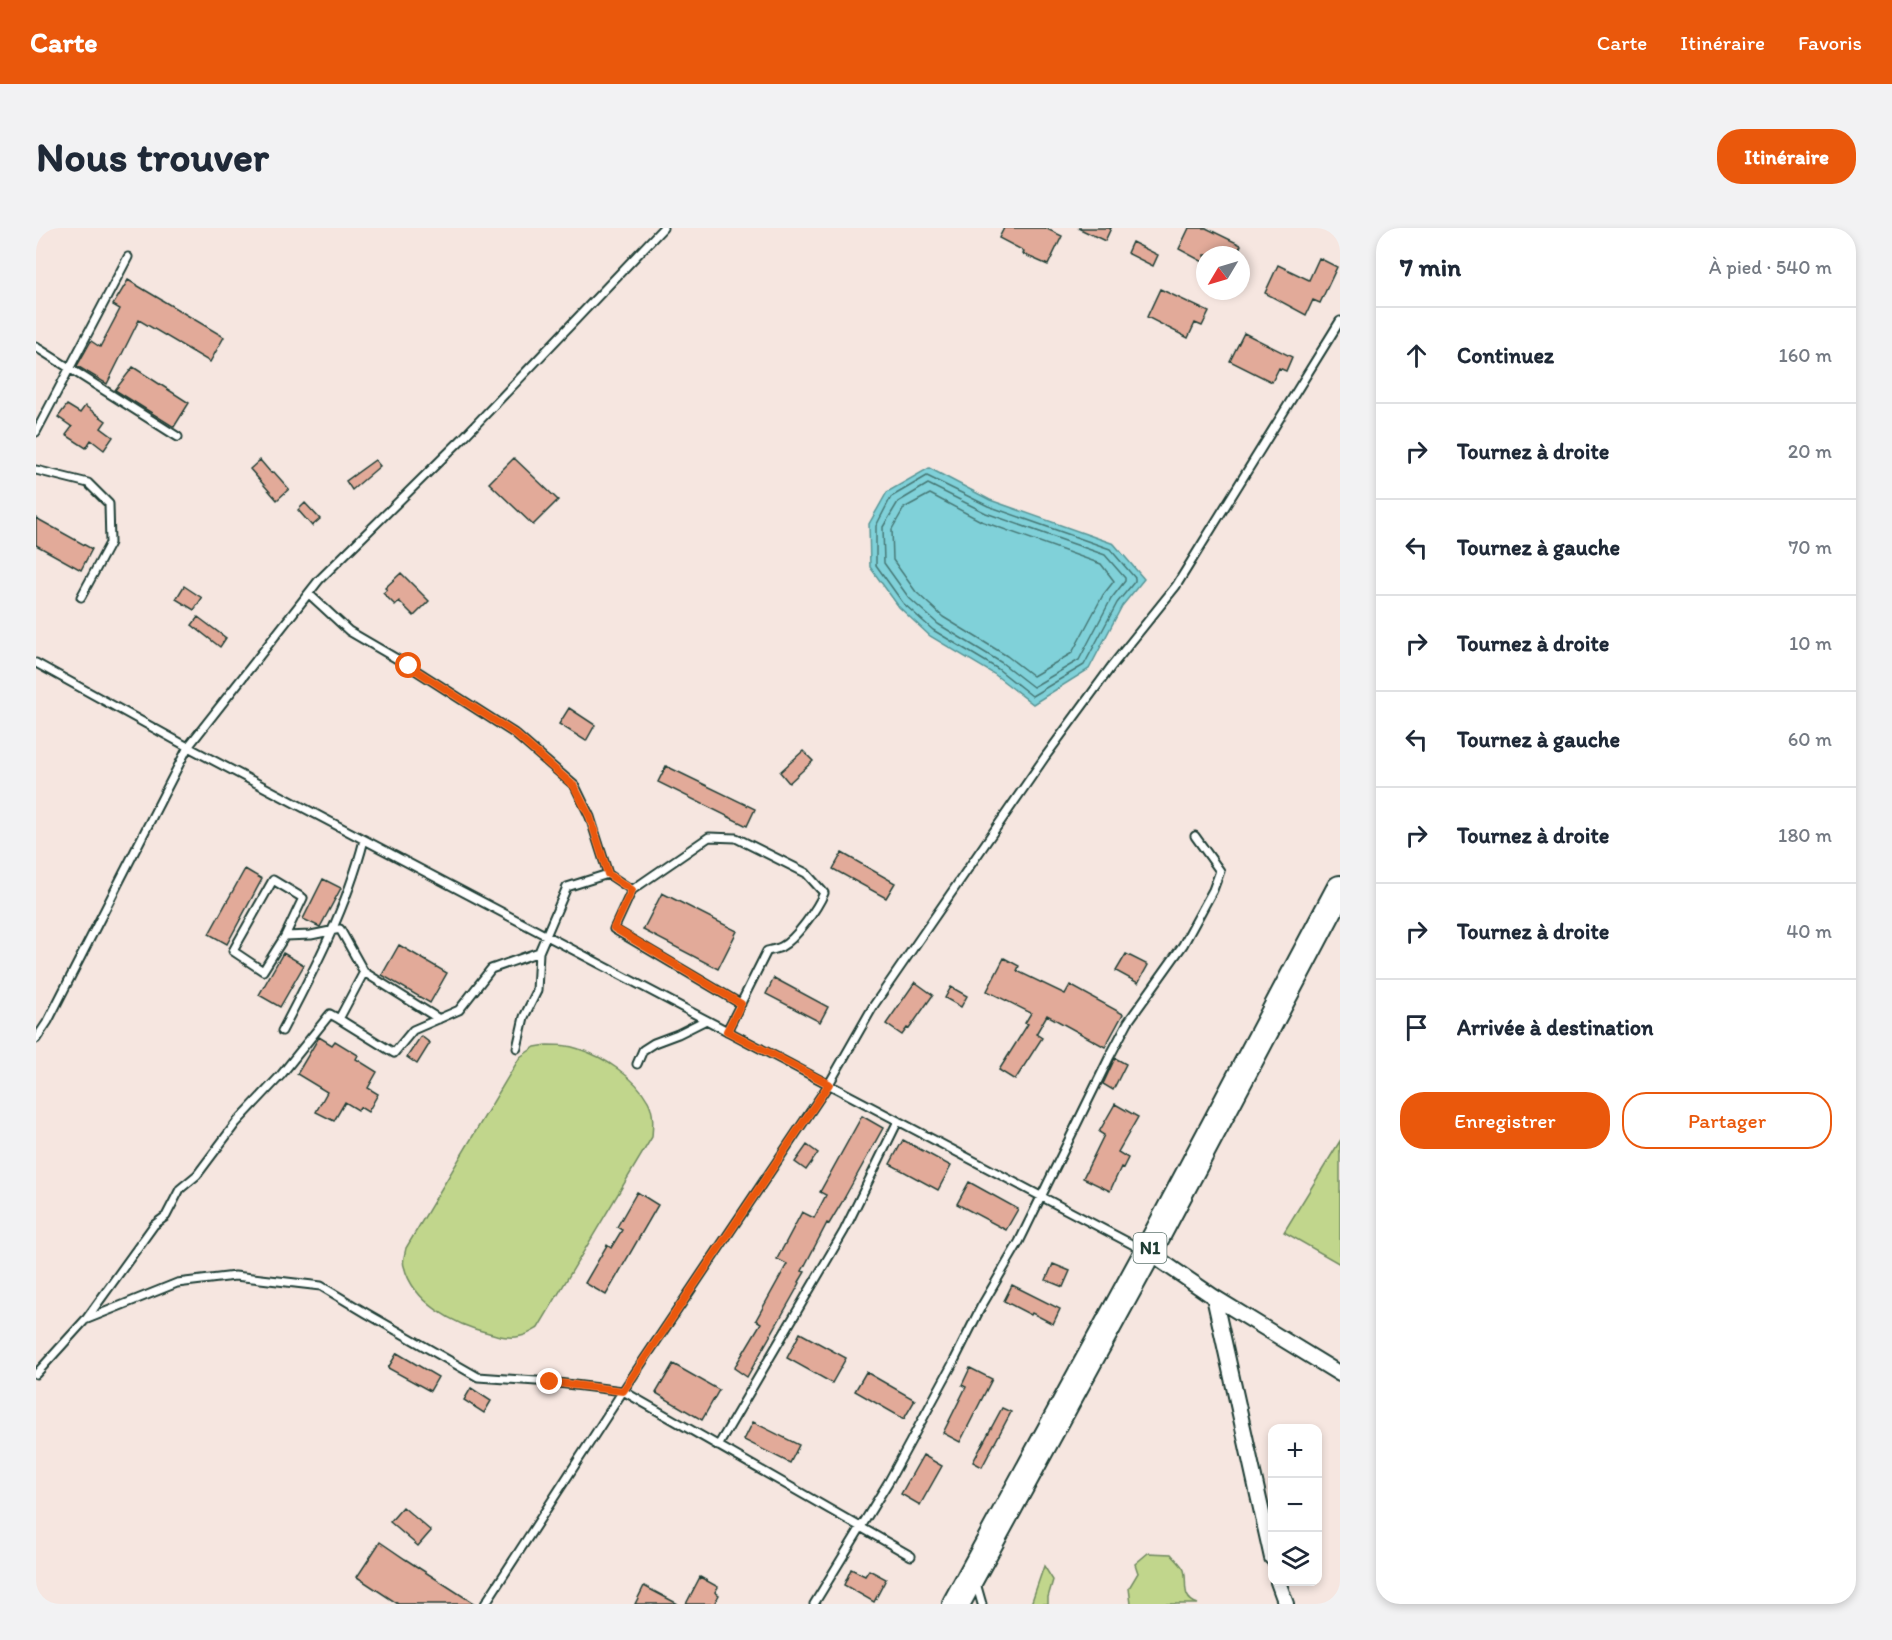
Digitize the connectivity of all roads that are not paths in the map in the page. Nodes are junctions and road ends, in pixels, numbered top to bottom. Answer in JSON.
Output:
{"nodes":[{"id":1,"x":663,"y":228,"type":"edge"},
{"id":2,"x":1333,"y":228,"type":"edge"},
{"id":3,"x":1340,"y":231,"type":"edge"},
{"id":4,"x":128,"y":256,"type":"dead end"},
{"id":5,"x":1340,"y":321,"type":"edge"},
{"id":6,"x":36,"y":347,"type":"edge"},
{"id":7,"x":69,"y":368,"type":"junction"},
{"id":8,"x":36,"y":432,"type":"edge"},
{"id":9,"x":178,"y":437,"type":"dead end"},
{"id":10,"x":36,"y":470,"type":"edge"},
{"id":11,"x":309,"y":594,"type":"junction"},
{"id":12,"x":81,"y":597,"type":"dead end"},
{"id":13,"x":36,"y":663,"type":"edge"},
{"id":14,"x":188,"y":747,"type":"junction"},
{"id":15,"x":1195,"y":836,"type":"dead end"},
{"id":16,"x":364,"y":840,"type":"junction"},
{"id":17,"x":608,"y":874,"type":"junction"},
{"id":18,"x":1340,"y":889,"type":"edge"},
{"id":19,"x":632,"y":890,"type":"junction"},
{"id":20,"x":331,"y":931,"type":"junction"},
{"id":21,"x":285,"y":936,"type":"junction"},
{"id":22,"x":546,"y":936,"type":"junction"},
{"id":23,"x":539,"y":952,"type":"junction"},
{"id":24,"x":364,"y":972,"type":"junction"},
{"id":25,"x":741,"y":1004,"type":"junction"},
{"id":26,"x":339,"y":1019,"type":"junction"},
{"id":27,"x":439,"y":1019,"type":"junction"},
{"id":28,"x":706,"y":1020,"type":"junction"},
{"id":29,"x":282,"y":1031,"type":"dead end"},
{"id":30,"x":727,"y":1031,"type":"junction"},
{"id":31,"x":36,"y":1039,"type":"edge"},
{"id":32,"x":516,"y":1048,"type":"dead end"},
{"id":33,"x":637,"y":1064,"type":"dead end"},
{"id":34,"x":829,"y":1084,"type":"junction"},
{"id":35,"x":898,"y":1121,"type":"junction"},
{"id":36,"x":1041,"y":1196,"type":"junction"},
{"id":37,"x":1148,"y":1252,"type":"junction"},
{"id":38,"x":1214,"y":1297,"type":"junction"},
{"id":39,"x":86,"y":1320,"type":"junction"},
{"id":40,"x":36,"y":1374,"type":"edge"},
{"id":41,"x":1340,"y":1374,"type":"edge"},
{"id":42,"x":623,"y":1391,"type":"junction"},
{"id":43,"x":718,"y":1446,"type":"junction"},
{"id":44,"x":859,"y":1528,"type":"junction"},
{"id":45,"x":1268,"y":1540,"type":"edge"},
{"id":46,"x":911,"y":1556,"type":"dead end"},
{"id":47,"x":973,"y":1572,"type":"junction"},
{"id":48,"x":1279,"y":1586,"type":"edge"},
{"id":49,"x":485,"y":1604,"type":"edge"},
{"id":50,"x":814,"y":1604,"type":"edge"},
{"id":51,"x":956,"y":1604,"type":"edge"},
{"id":52,"x":982,"y":1604,"type":"edge"},
{"id":53,"x":1286,"y":1604,"type":"edge"}],
"edges":[{"from":1,"to":11,"type":"lane"},
{"from":2,"to":3,"type":"lane"},
{"from":4,"to":7,"type":"lane"},
{"from":5,"to":34,"type":"lane"},
{"from":6,"to":7,"type":"lane"},
{"from":7,"to":8,"type":"lane"},
{"from":7,"to":9,"type":"lane"},
{"from":10,"to":12,"type":"lane"},
{"from":11,"to":14,"type":"lane"},
{"from":11,"to":17,"type":"lane"},
{"from":13,"to":14,"type":"lane"},
{"from":14,"to":16,"type":"lane"},
{"from":14,"to":31,"type":"lane"},
{"from":15,"to":36,"type":"lane"},
{"from":16,"to":20,"type":"lane"},
{"from":16,"to":22,"type":"lane"},
{"from":17,"to":19,"type":"lane"},
{"from":17,"to":22,"type":"lane"},
{"from":18,"to":37,"type":"highway","number":"N1"},
{"from":19,"to":25,"type":"lane"},
{"from":19,"to":25,"type":"lane"},
{"from":20,"to":21,"type":"lane"},
{"from":20,"to":24,"type":"lane"},
{"from":20,"to":29,"type":"lane"},
{"from":21,"to":21,"type":"lane"},
{"from":22,"to":23,"type":"lane"},
{"from":22,"to":28,"type":"lane"},
{"from":23,"to":27,"type":"lane"},
{"from":23,"to":32,"type":"lane"},
{"from":24,"to":26,"type":"lane"},
{"from":24,"to":27,"type":"lane"},
{"from":25,"to":30,"type":"lane"},
{"from":26,"to":27,"type":"lane"},
{"from":26,"to":39,"type":"lane"},
{"from":28,"to":30,"type":"lane"},
{"from":28,"to":33,"type":"lane"},
{"from":30,"to":34,"type":"lane"},
{"from":34,"to":35,"type":"lane"},
{"from":34,"to":42,"type":"lane"},
{"from":35,"to":36,"type":"lane"},
{"from":35,"to":43,"type":"lane"},
{"from":36,"to":37,"type":"lane"},
{"from":36,"to":44,"type":"lane"},
{"from":37,"to":38,"type":"street"},
{"from":37,"to":47,"type":"highway","number":"N1"},
{"from":38,"to":41,"type":"street"},
{"from":38,"to":45,"type":"street"},
{"from":39,"to":40,"type":"lane"},
{"from":39,"to":42,"type":"lane"},
{"from":42,"to":43,"type":"lane"},
{"from":42,"to":49,"type":"lane"},
{"from":43,"to":44,"type":"lane"},
{"from":44,"to":46,"type":"lane"},
{"from":44,"to":50,"type":"lane"},
{"from":47,"to":51,"type":"highway","number":"N1"},
{"from":47,"to":52,"type":"lane"},
{"from":48,"to":53,"type":"street"}]}
